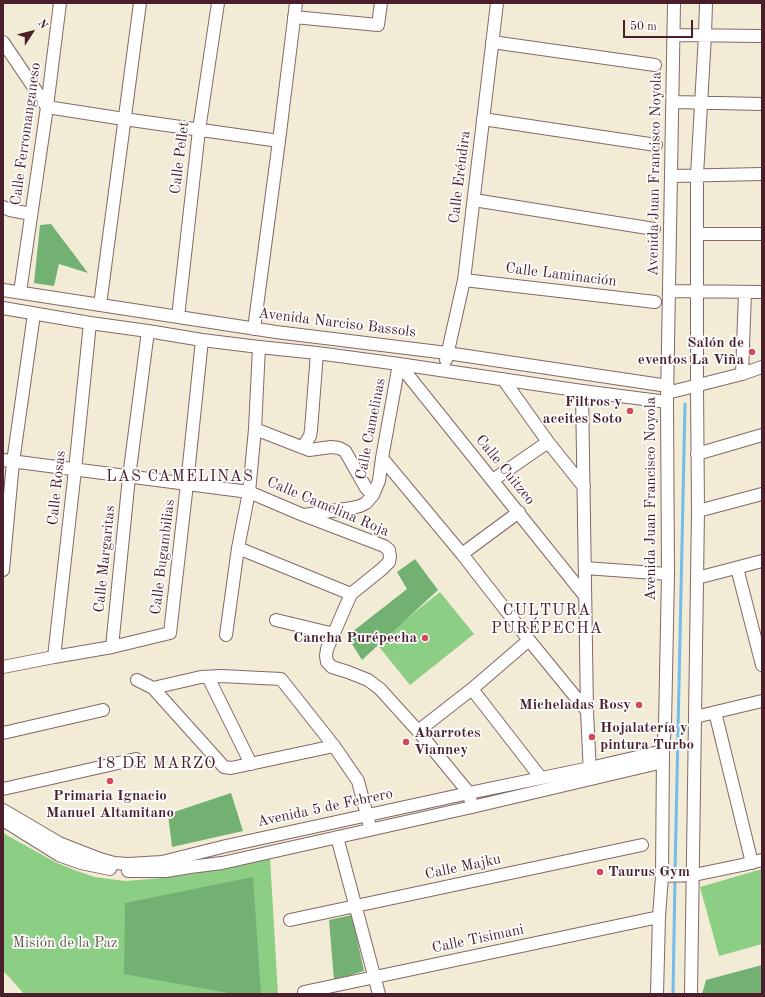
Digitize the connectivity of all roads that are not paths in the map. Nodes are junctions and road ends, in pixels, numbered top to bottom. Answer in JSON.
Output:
{"nodes":[{"id":1,"x":60,"y":3,"type":"edge"},
{"id":2,"x":140,"y":3,"type":"edge"},
{"id":3,"x":218,"y":3,"type":"edge"},
{"id":4,"x":296,"y":3,"type":"edge"},
{"id":5,"x":381,"y":3,"type":"edge"},
{"id":6,"x":497,"y":3,"type":"edge"},
{"id":7,"x":674,"y":3,"type":"edge"},
{"id":8,"x":706,"y":3,"type":"edge"},
{"id":9,"x":294,"y":17,"type":"junction"},
{"id":10,"x":674,"y":35,"type":"junction"},
{"id":11,"x":705,"y":35,"type":"junction"},
{"id":12,"x":762,"y":36,"type":"edge"},
{"id":13,"x":3,"y":42,"type":"edge"},
{"id":14,"x":492,"y":42,"type":"junction"},
{"id":15,"x":655,"y":65,"type":"dead end"},
{"id":16,"x":672,"y":102,"type":"junction"},
{"id":17,"x":701,"y":103,"type":"junction"},
{"id":18,"x":762,"y":104,"type":"edge"},
{"id":19,"x":47,"y":107,"type":"junction"},
{"id":20,"x":124,"y":119,"type":"junction"},
{"id":21,"x":484,"y":119,"type":"junction"},
{"id":22,"x":199,"y":130,"type":"junction"},
{"id":23,"x":279,"y":141,"type":"junction"},
{"id":24,"x":656,"y":145,"type":"dead end"},
{"id":25,"x":762,"y":174,"type":"edge"},
{"id":26,"x":697,"y":175,"type":"junction"},
{"id":27,"x":671,"y":176,"type":"junction"},
{"id":28,"x":474,"y":200,"type":"junction"},
{"id":29,"x":3,"y":207,"type":"edge"},
{"id":30,"x":31,"y":214,"type":"junction"},
{"id":31,"x":654,"y":229,"type":"dead end"},
{"id":32,"x":697,"y":234,"type":"junction"},
{"id":33,"x":762,"y":234,"type":"edge"},
{"id":34,"x":464,"y":280,"type":"junction"},
{"id":35,"x":3,"y":290,"type":"edge"},
{"id":36,"x":669,"y":291,"type":"junction"},
{"id":37,"x":697,"y":291,"type":"junction"},
{"id":38,"x":20,"y":292,"type":"junction"},
{"id":39,"x":745,"y":292,"type":"junction"},
{"id":40,"x":762,"y":292,"type":"edge"},
{"id":41,"x":655,"y":302,"type":"dead end"},
{"id":42,"x":100,"y":305,"type":"junction"},
{"id":43,"x":3,"y":308,"type":"edge"},
{"id":44,"x":34,"y":314,"type":"junction"},
{"id":45,"x":178,"y":317,"type":"junction"},
{"id":46,"x":90,"y":323,"type":"junction"},
{"id":47,"x":254,"y":329,"type":"junction"},
{"id":48,"x":148,"y":330,"type":"junction"},
{"id":49,"x":202,"y":340,"type":"junction"},
{"id":50,"x":259,"y":348,"type":"junction"},
{"id":51,"x":318,"y":353,"type":"junction"},
{"id":52,"x":447,"y":353,"type":"junction"},
{"id":53,"x":399,"y":364,"type":"junction"},
{"id":54,"x":762,"y":367,"type":"edge"},
{"id":55,"x":443,"y":371,"type":"junction"},
{"id":56,"x":742,"y":374,"type":"junction"},
{"id":57,"x":503,"y":379,"type":"junction"},
{"id":58,"x":697,"y":386,"type":"junction"},
{"id":59,"x":582,"y":391,"type":"junction"},
{"id":60,"x":667,"y":394,"type":"junction"},
{"id":61,"x":255,"y":429,"type":"junction"},
{"id":62,"x":762,"y":435,"type":"edge"},
{"id":63,"x":548,"y":442,"type":"junction"},
{"id":64,"x":303,"y":447,"type":"junction"},
{"id":65,"x":697,"y":454,"type":"junction"},
{"id":66,"x":382,"y":458,"type":"junction"},
{"id":67,"x":8,"y":461,"type":"edge"},
{"id":68,"x":76,"y":470,"type":"junction"},
{"id":69,"x":129,"y":477,"type":"junction"},
{"id":70,"x":493,"y":480,"type":"junction"},
{"id":71,"x":187,"y":484,"type":"junction"},
{"id":72,"x":584,"y":487,"type":"junction"},
{"id":73,"x":249,"y":492,"type":"junction"},
{"id":74,"x":762,"y":494,"type":"edge"},
{"id":75,"x":373,"y":495,"type":"junction"},
{"id":76,"x":698,"y":510,"type":"junction"},
{"id":77,"x":519,"y":512,"type":"junction"},
{"id":78,"x":303,"y":515,"type":"junction"},
{"id":79,"x":238,"y":548,"type":"junction"},
{"id":80,"x":462,"y":554,"type":"junction"},
{"id":81,"x":762,"y":561,"type":"edge"},
{"id":82,"x":585,"y":568,"type":"junction"},
{"id":83,"x":737,"y":568,"type":"junction"},
{"id":84,"x":3,"y":570,"type":"edge"},
{"id":85,"x":668,"y":574,"type":"junction"},
{"id":86,"x":697,"y":578,"type":"junction"},
{"id":87,"x":351,"y":594,"type":"junction"},
{"id":88,"x":586,"y":596,"type":"junction"},
{"id":89,"x":276,"y":620,"type":"dead end"},
{"id":90,"x":334,"y":634,"type":"junction"},
{"id":91,"x":226,"y":635,"type":"dead end"},
{"id":92,"x":529,"y":640,"type":"junction"},
{"id":93,"x":112,"y":647,"type":"junction"},
{"id":94,"x":54,"y":657,"type":"junction"},
{"id":95,"x":762,"y":665,"type":"edge"},
{"id":96,"x":3,"y":668,"type":"edge"},
{"id":97,"x":208,"y":677,"type":"junction"},
{"id":98,"x":137,"y":680,"type":"dead end"},
{"id":99,"x":153,"y":688,"type":"junction"},
{"id":100,"x":472,"y":689,"type":"junction"},
{"id":101,"x":762,"y":701,"type":"edge"},
{"id":102,"x":103,"y":710,"type":"dead end"},
{"id":103,"x":587,"y":711,"type":"junction"},
{"id":104,"x":715,"y":712,"type":"junction"},
{"id":105,"x":695,"y":717,"type":"junction"},
{"id":106,"x":418,"y":731,"type":"junction"},
{"id":107,"x":3,"y":733,"type":"edge"},
{"id":108,"x":334,"y":746,"type":"junction"},
{"id":109,"x":663,"y":756,"type":"junction"},
{"id":110,"x":136,"y":759,"type":"dead end"},
{"id":111,"x":251,"y":764,"type":"junction"},
{"id":112,"x":590,"y":773,"type":"junction"},
{"id":113,"x":541,"y":778,"type":"junction"},
{"id":114,"x":3,"y":789,"type":"edge"},
{"id":115,"x":469,"y":793,"type":"junction"},
{"id":116,"x":472,"y":807,"type":"junction"},
{"id":117,"x":3,"y":810,"type":"edge"},
{"id":118,"x":367,"y":816,"type":"junction"},
{"id":119,"x":3,"y":820,"type":"edge"},
{"id":120,"x":371,"y":830,"type":"junction"},
{"id":121,"x":337,"y":837,"type":"junction"},
{"id":122,"x":642,"y":845,"type":"dead end"},
{"id":123,"x":217,"y":849,"type":"junction"},
{"id":124,"x":757,"y":861,"type":"edge"},
{"id":125,"x":222,"y":863,"type":"junction"},
{"id":126,"x":666,"y":876,"type":"junction"},
{"id":127,"x":690,"y":876,"type":"junction"},
{"id":128,"x":356,"y":906,"type":"junction"},
{"id":129,"x":659,"y":917,"type":"junction"},
{"id":130,"x":290,"y":920,"type":"dead end"},
{"id":131,"x":374,"y":977,"type":"junction"},
{"id":132,"x":304,"y":992,"type":"dead end"},
{"id":133,"x":379,"y":994,"type":"edge"},
{"id":134,"x":657,"y":994,"type":"edge"},
{"id":135,"x":691,"y":994,"type":"edge"}],
"edges":[{"from":1,"to":19,"type":"street","name":"Calle Ferromanganeso"},
{"from":2,"to":20,"type":"street"},
{"from":3,"to":22,"type":"street","name":"Calle Pellet"},
{"from":4,"to":9,"type":"street"},
{"from":5,"to":9,"type":"street"},
{"from":6,"to":14,"type":"street","name":"Calle Eréndira"},
{"from":7,"to":10,"type":"street","name":"Avenida Juan Francisco Noyola"},
{"from":8,"to":11,"type":"street"},
{"from":9,"to":23,"type":"street"},
{"from":10,"to":11,"type":"street"},
{"from":10,"to":16,"type":"street","name":"Avenida Juan Francisco Noyola"},
{"from":11,"to":12,"type":"street"},
{"from":11,"to":17,"type":"street"},
{"from":13,"to":19,"type":"street"},
{"from":14,"to":15,"type":"street"},
{"from":14,"to":21,"type":"street","name":"Calle Eréndira"},
{"from":16,"to":17,"type":"street"},
{"from":16,"to":27,"type":"street","name":"Avenida Juan Francisco Noyola"},
{"from":17,"to":18,"type":"street"},
{"from":17,"to":26,"type":"street"},
{"from":19,"to":20,"type":"street"},
{"from":19,"to":30,"type":"street","name":"Calle Ferromanganeso"},
{"from":20,"to":22,"type":"street"},
{"from":20,"to":42,"type":"street"},
{"from":21,"to":24,"type":"street"},
{"from":21,"to":28,"type":"street","name":"Calle Eréndira"},
{"from":22,"to":23,"type":"street"},
{"from":22,"to":45,"type":"street","name":"Calle Pellet"},
{"from":23,"to":47,"type":"street"},
{"from":25,"to":26,"type":"street"},
{"from":26,"to":27,"type":"street"},
{"from":26,"to":32,"type":"street"},
{"from":27,"to":36,"type":"street","name":"Avenida Juan Francisco Noyola"},
{"from":28,"to":31,"type":"street"},
{"from":28,"to":34,"type":"street","name":"Calle Eréndira"},
{"from":29,"to":30,"type":"street"},
{"from":30,"to":38,"type":"street","name":"Calle Ferromanganeso"},
{"from":32,"to":33,"type":"street"},
{"from":32,"to":37,"type":"street"},
{"from":34,"to":41,"type":"street","name":"Calle Laminación"},
{"from":34,"to":52,"type":"street","name":"Calle Eréndira"},
{"from":35,"to":38,"type":"street","name":"Avenida Narciso Bassols"},
{"from":36,"to":37,"type":"street"},
{"from":36,"to":60,"type":"street","name":"Avenida Juan Francisco Noyola"},
{"from":37,"to":39,"type":"street"},
{"from":37,"to":58,"type":"street"},
{"from":38,"to":42,"type":"street","name":"Avenida Narciso Bassols"},
{"from":39,"to":40,"type":"street"},
{"from":39,"to":56,"type":"street"},
{"from":42,"to":45,"type":"street","name":"Avenida Narciso Bassols"},
{"from":43,"to":44,"type":"street"},
{"from":44,"to":46,"type":"street"},
{"from":44,"to":67,"type":"street"},
{"from":45,"to":47,"type":"street","name":"Avenida Narciso Bassols"},
{"from":46,"to":48,"type":"street"},
{"from":46,"to":68,"type":"street","name":"Calle Rosas"},
{"from":47,"to":52,"type":"street","name":"Avenida Narciso Bassols"},
{"from":48,"to":49,"type":"street"},
{"from":48,"to":69,"type":"street","name":"Calle Margaritas"},
{"from":49,"to":50,"type":"street"},
{"from":49,"to":71,"type":"street","name":"Calle Bugambilias"},
{"from":50,"to":51,"type":"street"},
{"from":50,"to":61,"type":"street"},
{"from":51,"to":53,"type":"street"},
{"from":51,"to":64,"type":"street"},
{"from":52,"to":55,"type":"street","name":"Calle Eréndira"},
{"from":52,"to":60,"type":"street","name":"Avenida Narciso Bassols"},
{"from":53,"to":55,"type":"street"},
{"from":53,"to":66,"type":"street","name":"Calle Camelinas"},
{"from":53,"to":70,"type":"street","name":"Calle Cuitzeo"},
{"from":54,"to":56,"type":"street"},
{"from":55,"to":57,"type":"street"},
{"from":56,"to":58,"type":"street"},
{"from":57,"to":59,"type":"street"},
{"from":57,"to":63,"type":"street"},
{"from":58,"to":60,"type":"street"},
{"from":58,"to":65,"type":"street"},
{"from":59,"to":60,"type":"street"},
{"from":59,"to":72,"type":"street"},
{"from":60,"to":85,"type":"street","name":"Avenida Juan Francisco Noyola"},
{"from":61,"to":64,"type":"street"},
{"from":61,"to":73,"type":"street"},
{"from":62,"to":65,"type":"street"},
{"from":63,"to":70,"type":"street"},
{"from":63,"to":72,"type":"street"},
{"from":64,"to":75,"type":"street"},
{"from":65,"to":76,"type":"street"},
{"from":66,"to":75,"type":"street","name":"Calle Camelinas"},
{"from":66,"to":80,"type":"street"},
{"from":67,"to":68,"type":"street","name":"Calle Camelina Roja"},
{"from":67,"to":84,"type":"street"},
{"from":68,"to":69,"type":"street","name":"Calle Camelina Roja"},
{"from":68,"to":94,"type":"street","name":"Calle Rosas"},
{"from":69,"to":71,"type":"street","name":"Calle Camelina Roja"},
{"from":69,"to":93,"type":"street","name":"Calle Margaritas"},
{"from":70,"to":77,"type":"street","name":"Calle Cuitzeo"},
{"from":71,"to":73,"type":"street","name":"Calle Camelina Roja"},
{"from":71,"to":93,"type":"street","name":"Calle Bugambilias"},
{"from":72,"to":82,"type":"street"},
{"from":73,"to":78,"type":"street","name":"Calle Camelina Roja"},
{"from":73,"to":79,"type":"street"},
{"from":74,"to":76,"type":"street"},
{"from":75,"to":78,"type":"street","name":"Calle Camelinas"},
{"from":76,"to":86,"type":"street"},
{"from":77,"to":80,"type":"street"},
{"from":77,"to":88,"type":"street","name":"Calle Cuitzeo"},
{"from":78,"to":87,"type":"street","name":"Calle Camelina Roja"},
{"from":79,"to":87,"type":"street"},
{"from":79,"to":91,"type":"street"},
{"from":80,"to":92,"type":"street"},
{"from":81,"to":83,"type":"street"},
{"from":82,"to":85,"type":"street"},
{"from":82,"to":88,"type":"street"},
{"from":83,"to":86,"type":"street"},
{"from":83,"to":95,"type":"street"},
{"from":85,"to":109,"type":"street","name":"Avenida Juan Francisco Noyola"},
{"from":86,"to":105,"type":"street"},
{"from":87,"to":90,"type":"street"},
{"from":88,"to":103,"type":"street"},
{"from":89,"to":90,"type":"street"},
{"from":90,"to":106,"type":"street"},
{"from":92,"to":100,"type":"street"},
{"from":92,"to":103,"type":"street"},
{"from":93,"to":94,"type":"street","name":"Calle Bugambilias"},
{"from":94,"to":96,"type":"street","name":"Calle Bugambilias"},
{"from":97,"to":99,"type":"street"},
{"from":97,"to":108,"type":"street"},
{"from":97,"to":111,"type":"street"},
{"from":98,"to":99,"type":"street"},
{"from":99,"to":111,"type":"street"},
{"from":100,"to":106,"type":"street"},
{"from":100,"to":113,"type":"street"},
{"from":101,"to":104,"type":"street"},
{"from":102,"to":107,"type":"street"},
{"from":103,"to":112,"type":"street"},
{"from":104,"to":105,"type":"street"},
{"from":104,"to":124,"type":"street"},
{"from":105,"to":127,"type":"street"},
{"from":106,"to":115,"type":"street"},
{"from":108,"to":111,"type":"street"},
{"from":108,"to":118,"type":"street"},
{"from":109,"to":112,"type":"street","name":"Avenida 5 de Febrero"},
{"from":109,"to":126,"type":"street","name":"Avenida Juan Francisco Noyola"},
{"from":110,"to":114,"type":"street"},
{"from":112,"to":113,"type":"street","name":"Avenida 5 de Febrero"},
{"from":112,"to":116,"type":"street","name":"Avenida 5 de Febrero"},
{"from":113,"to":115,"type":"street","name":"Avenida 5 de Febrero"},
{"from":115,"to":116,"type":"street"},
{"from":115,"to":118,"type":"street","name":"Avenida 5 de Febrero"},
{"from":116,"to":120,"type":"street","name":"Avenida 5 de Febrero"},
{"from":117,"to":123,"type":"street","name":"Avenida 5 de Febrero"},
{"from":118,"to":120,"type":"street"},
{"from":118,"to":123,"type":"street","name":"Avenida 5 de Febrero"},
{"from":119,"to":125,"type":"street","name":"Avenida 5 de Febrero"},
{"from":120,"to":121,"type":"street","name":"Avenida 5 de Febrero"},
{"from":121,"to":125,"type":"street","name":"Avenida 5 de Febrero"},
{"from":121,"to":128,"type":"street"},
{"from":122,"to":128,"type":"street","name":"Calle Majku"},
{"from":123,"to":125,"type":"street"},
{"from":124,"to":127,"type":"street"},
{"from":126,"to":127,"type":"street"},
{"from":126,"to":129,"type":"street","name":"Avenida Juan Francisco Noyola"},
{"from":127,"to":135,"type":"street"},
{"from":128,"to":130,"type":"street","name":"Calle Majku"},
{"from":128,"to":131,"type":"street"},
{"from":129,"to":131,"type":"street","name":"Calle Tisimani"},
{"from":129,"to":134,"type":"street","name":"Avenida Juan Francisco Noyola"},
{"from":131,"to":132,"type":"street","name":"Calle Tisimani"},
{"from":131,"to":133,"type":"street"}]}
